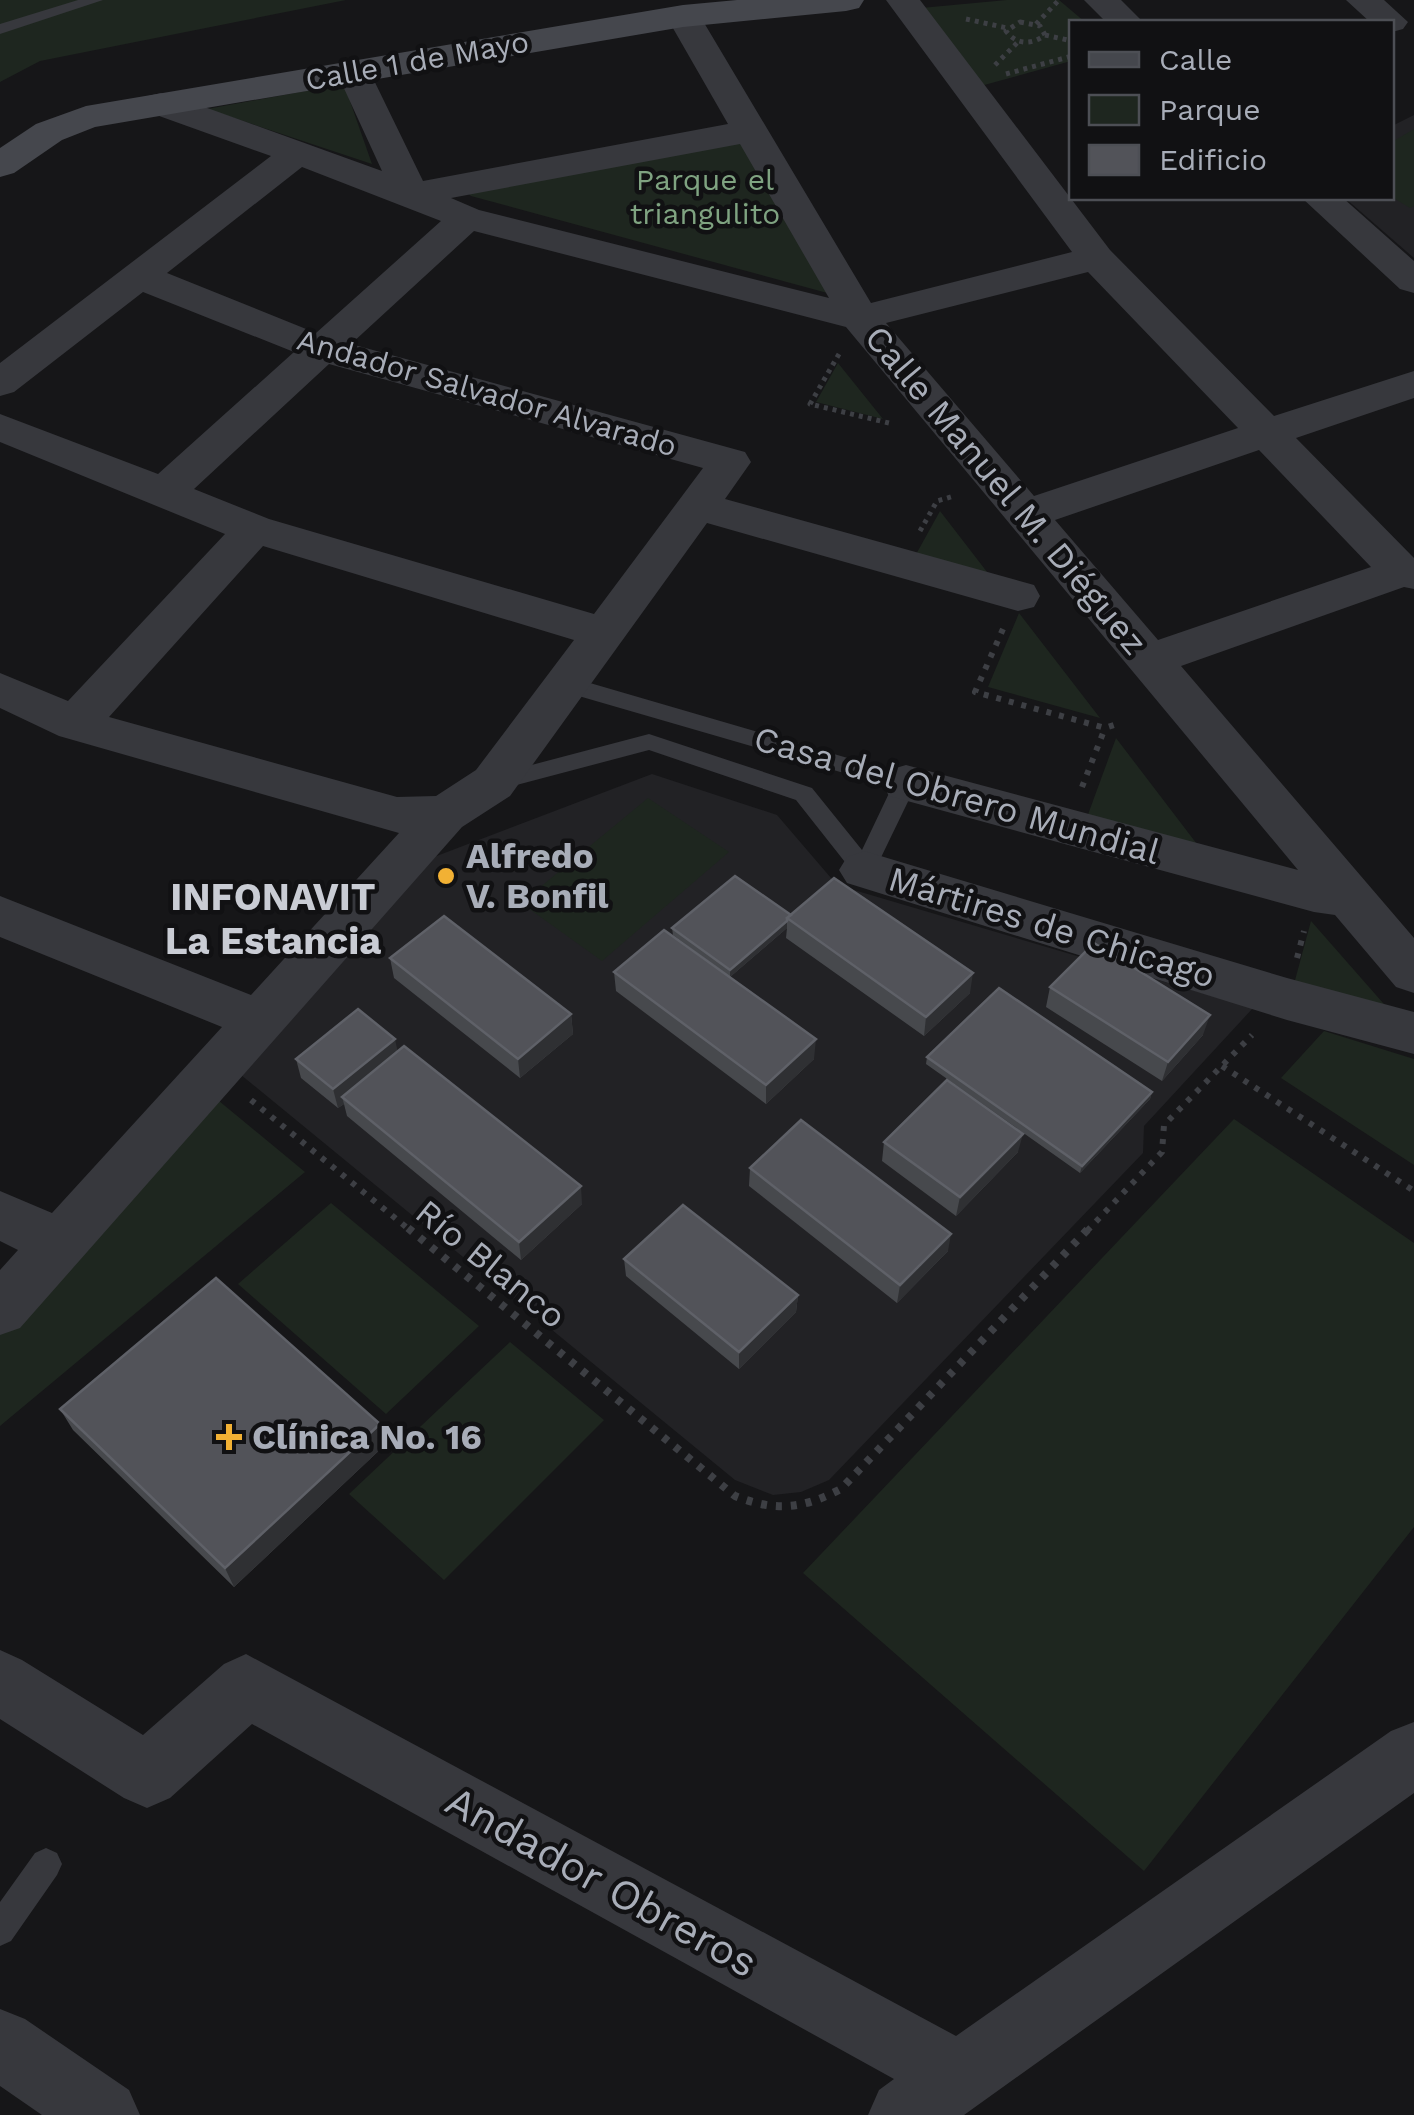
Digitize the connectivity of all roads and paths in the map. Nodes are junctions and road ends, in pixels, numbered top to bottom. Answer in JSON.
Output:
{"nodes":[{"id":1,"x":94,"y":0,"type":"edge"},
{"id":2,"x":846,"y":0,"type":"edge"},
{"id":3,"x":903,"y":0,"type":"edge"},
{"id":4,"x":1059,"y":0,"type":"edge"},
{"id":5,"x":1101,"y":0,"type":"edge"},
{"id":6,"x":1363,"y":0,"type":"edge"},
{"id":7,"x":682,"y":16,"type":"junction"},
{"id":8,"x":1124,"y":20,"type":"edge"},
{"id":9,"x":1387,"y":20,"type":"edge"},
{"id":10,"x":1036,"y":24,"type":"junction"},
{"id":11,"x":1394,"y":25,"type":"edge"},
{"id":12,"x":0,"y":28,"type":"edge"},
{"id":13,"x":1045,"y":35,"type":"junction"},
{"id":14,"x":1069,"y":40,"type":"edge"},
{"id":15,"x":1414,"y":41,"type":"edge"},
{"id":16,"x":1069,"y":57,"type":"edge"},
{"id":17,"x":354,"y":72,"type":"junction"},
{"id":18,"x":966,"y":86,"type":"junction"},
{"id":19,"x":161,"y":104,"type":"junction"},
{"id":20,"x":750,"y":131,"type":"junction"},
{"id":21,"x":298,"y":153,"type":"junction"},
{"id":22,"x":0,"y":165,"type":"edge"},
{"id":23,"x":411,"y":194,"type":"junction"},
{"id":24,"x":1323,"y":200,"type":"edge"},
{"id":25,"x":466,"y":218,"type":"junction"},
{"id":26,"x":1096,"y":258,"type":"junction"},
{"id":27,"x":139,"y":276,"type":"junction"},
{"id":28,"x":1414,"y":281,"type":"edge"},
{"id":29,"x":860,"y":318,"type":"junction"},
{"id":30,"x":321,"y":349,"type":"junction"},
{"id":31,"x":0,"y":383,"type":"edge"},
{"id":32,"x":1414,"y":384,"type":"edge"},
{"id":33,"x":0,"y":427,"type":"edge"},
{"id":34,"x":1267,"y":433,"type":"junction"},
{"id":35,"x":965,"y":442,"type":"junction"},
{"id":36,"x":999,"y":482,"type":"junction"},
{"id":37,"x":163,"y":493,"type":"junction"},
{"id":38,"x":697,"y":506,"type":"junction"},
{"id":39,"x":1026,"y":514,"type":"junction"},
{"id":40,"x":254,"y":529,"type":"junction"},
{"id":41,"x":902,"y":563,"type":"junction"},
{"id":42,"x":1408,"y":573,"type":"edge"},
{"id":43,"x":1018,"y":596,"type":"joint"},
{"id":44,"x":602,"y":632,"type":"junction"},
{"id":45,"x":1150,"y":660,"type":"junction"},
{"id":46,"x":566,"y":684,"type":"junction"},
{"id":47,"x":0,"y":689,"type":"edge"},
{"id":48,"x":75,"y":724,"type":"junction"},
{"id":49,"x":1117,"y":724,"type":"dead end"},
{"id":50,"x":1105,"y":728,"type":"junction"},
{"id":51,"x":494,"y":783,"type":"junction"},
{"id":52,"x":906,"y":784,"type":"junction"},
{"id":53,"x":445,"y":814,"type":"junction"},
{"id":54,"x":1066,"y":826,"type":"junction"},
{"id":55,"x":864,"y":870,"type":"junction"},
{"id":56,"x":1332,"y":895,"type":"junction"},
{"id":57,"x":0,"y":916,"type":"edge"},
{"id":58,"x":1414,"y":973,"type":"edge"},
{"id":59,"x":1287,"y":999,"type":"junction"},
{"id":60,"x":260,"y":1020,"type":"junction"},
{"id":61,"x":1414,"y":1033,"type":"edge"},
{"id":62,"x":1222,"y":1066,"type":"junction"},
{"id":63,"x":215,"y":1071,"type":"junction"},
{"id":64,"x":1414,"y":1191,"type":"edge"},
{"id":65,"x":0,"y":1215,"type":"edge"},
{"id":66,"x":60,"y":1242,"type":"junction"},
{"id":67,"x":0,"y":1310,"type":"edge"},
{"id":68,"x":0,"y":1682,"type":"edge"},
{"id":69,"x":1414,"y":1754,"type":"edge"},
{"id":70,"x":46,"y":1864,"type":"dead end"},
{"id":71,"x":0,"y":1930,"type":"edge"},
{"id":72,"x":0,"y":2044,"type":"edge"},
{"id":73,"x":959,"y":2076,"type":"junction"},
{"id":74,"x":104,"y":2115,"type":"edge"},
{"id":75,"x":904,"y":2115,"type":"edge"}],
"edges":[{"from":1,"to":12,"type":"lane"},
{"from":2,"to":7,"type":"street","name":"Calle 1 de Mayo"},
{"from":3,"to":18,"type":"street"},
{"from":4,"to":10,"type":"path"},
{"from":5,"to":8,"type":"street"},
{"from":6,"to":9,"type":"street"},
{"from":7,"to":17,"type":"street","name":"Calle 1 de Mayo"},
{"from":7,"to":20,"type":"street"},
{"from":10,"to":13,"type":"path"},
{"from":10,"to":13,"type":"path"},
{"from":11,"to":15,"type":"street"},
{"from":13,"to":14,"type":"path"},
{"from":16,"to":18,"type":"path"},
{"from":17,"to":19,"type":"street","name":"Calle 1 de Mayo"},
{"from":17,"to":23,"type":"street"},
{"from":18,"to":26,"type":"street"},
{"from":19,"to":21,"type":"street","name":"Calle Manuel M. Diéguez"},
{"from":19,"to":22,"type":"street","name":"Calle 1 de Mayo"},
{"from":20,"to":23,"type":"street"},
{"from":20,"to":29,"type":"street"},
{"from":21,"to":23,"type":"street","name":"Calle Manuel M. Diéguez"},
{"from":21,"to":27,"type":"street"},
{"from":23,"to":25,"type":"street","name":"Calle Manuel M. Diéguez"},
{"from":24,"to":28,"type":"street"},
{"from":25,"to":29,"type":"street","name":"Calle Manuel M. Diéguez"},
{"from":25,"to":30,"type":"street"},
{"from":26,"to":29,"type":"street"},
{"from":26,"to":34,"type":"street"},
{"from":27,"to":30,"type":"street","name":"Andador Salvador Alvarado"},
{"from":27,"to":31,"type":"street"},
{"from":29,"to":35,"type":"street","name":"Calle Manuel M. Diéguez"},
{"from":29,"to":35,"type":"path"},
{"from":30,"to":37,"type":"street"},
{"from":30,"to":38,"type":"street","name":"Andador Salvador Alvarado"},
{"from":32,"to":34,"type":"street"},
{"from":33,"to":37,"type":"street"},
{"from":34,"to":39,"type":"street"},
{"from":34,"to":42,"type":"street"},
{"from":35,"to":36,"type":"street","name":"Calle Manuel M. Diéguez"},
{"from":36,"to":39,"type":"street","name":"Calle Manuel M. Diéguez"},
{"from":36,"to":41,"type":"path"},
{"from":37,"to":40,"type":"street"},
{"from":38,"to":41,"type":"street","name":"Andador Salvador Alvarado"},
{"from":38,"to":44,"type":"street","name":"Andador Salvador Alvarado"},
{"from":39,"to":45,"type":"street","name":"Calle Manuel M. Diéguez"},
{"from":40,"to":44,"type":"street"},
{"from":40,"to":48,"type":"street"},
{"from":41,"to":43,"type":"street","name":"Andador Salvador Alvarado"},
{"from":42,"to":45,"type":"street"},
{"from":43,"to":50,"type":"path"},
{"from":44,"to":46,"type":"street","name":"Andador Salvador Alvarado"},
{"from":45,"to":56,"type":"street","name":"Calle Manuel M. Diéguez"},
{"from":46,"to":51,"type":"street","name":"Andador Salvador Alvarado"},
{"from":46,"to":52,"type":"lane","name":"Casa del Obrero Mundial"},
{"from":47,"to":48,"type":"street"},
{"from":48,"to":53,"type":"street"},
{"from":49,"to":50,"type":"path"},
{"from":50,"to":54,"type":"path"},
{"from":51,"to":53,"type":"street","name":"Andador Salvador Alvarado"},
{"from":51,"to":55,"type":"lane","name":"Mártires de Chicago"},
{"from":52,"to":54,"type":"street","name":"Casa del Obrero Mundial"},
{"from":52,"to":55,"type":"lane"},
{"from":53,"to":60,"type":"street","name":"Andador Salvador Alvarado"},
{"from":54,"to":56,"type":"street","name":"Casa del Obrero Mundial"},
{"from":55,"to":59,"type":"street","name":"Mártires de Chicago"},
{"from":56,"to":58,"type":"street","name":"Calle Manuel M. Diéguez"},
{"from":56,"to":59,"type":"path"},
{"from":57,"to":60,"type":"street"},
{"from":59,"to":61,"type":"street","name":"Mártires de Chicago"},
{"from":59,"to":62,"type":"path"},
{"from":60,"to":63,"type":"street","name":"Andador Salvador Alvarado"},
{"from":62,"to":63,"type":"path","name":"Río Blanco"},
{"from":62,"to":64,"type":"path"},
{"from":63,"to":66,"type":"street","name":"Andador Salvador Alvarado"},
{"from":65,"to":66,"type":"street"},
{"from":66,"to":67,"type":"street","name":"Andador Salvador Alvarado"},
{"from":68,"to":73,"type":"street","name":"Andador Obreros"},
{"from":69,"to":73,"type":"street"},
{"from":70,"to":71,"type":"lane"},
{"from":72,"to":74,"type":"street"},
{"from":73,"to":75,"type":"street"}]}
